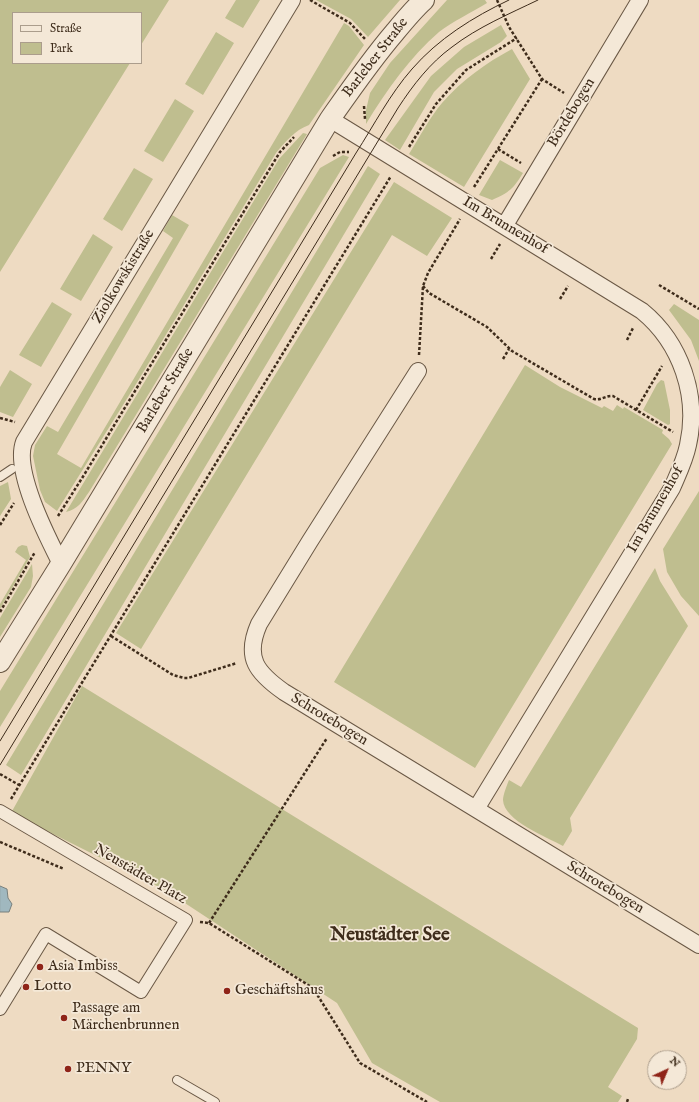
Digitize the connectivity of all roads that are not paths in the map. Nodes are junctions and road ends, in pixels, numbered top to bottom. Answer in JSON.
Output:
{"nodes":[{"id":1,"x":292,"y":0,"type":"edge"},
{"id":2,"x":424,"y":0,"type":"edge"},
{"id":3,"x":640,"y":0,"type":"edge"},
{"id":4,"x":330,"y":119,"type":"junction"},
{"id":5,"x":505,"y":226,"type":"junction"},
{"id":6,"x":418,"y":371,"type":"road end"},
{"id":7,"x":12,"y":469,"type":"dead end"},
{"id":8,"x":0,"y":477,"type":"edge"},
{"id":9,"x":61,"y":564,"type":"junction"},
{"id":10,"x":0,"y":662,"type":"edge"},
{"id":11,"x":476,"y":809,"type":"junction"},
{"id":12,"x":1,"y":812,"type":"edge"},
{"id":13,"x":699,"y":945,"type":"edge"},
{"id":14,"x":0,"y":1009,"type":"edge"},
{"id":15,"x":177,"y":1080,"type":"dead end"},
{"id":16,"x":215,"y":1102,"type":"edge"}],
"edges":[{"from":1,"to":9,"type":"street","name":"Ziolkowskistraße"},
{"from":2,"to":4,"type":"street","name":"Barleber Straße"},
{"from":3,"to":5,"type":"street","name":"Bördebogen"},
{"from":4,"to":5,"type":"street","name":"Im Brunnenhof"},
{"from":4,"to":9,"type":"street","name":"Barleber Straße"},
{"from":5,"to":11,"type":"street","name":"Im Brunnenhof"},
{"from":6,"to":11,"type":"street","name":"Schrotebogen"},
{"from":7,"to":8,"type":"lane"},
{"from":9,"to":10,"type":"street","name":"Barleber Straße"},
{"from":11,"to":13,"type":"street","name":"Schrotebogen"},
{"from":12,"to":14,"type":"street","name":"Neustädter Platz"},
{"from":15,"to":16,"type":"lane"}]}
